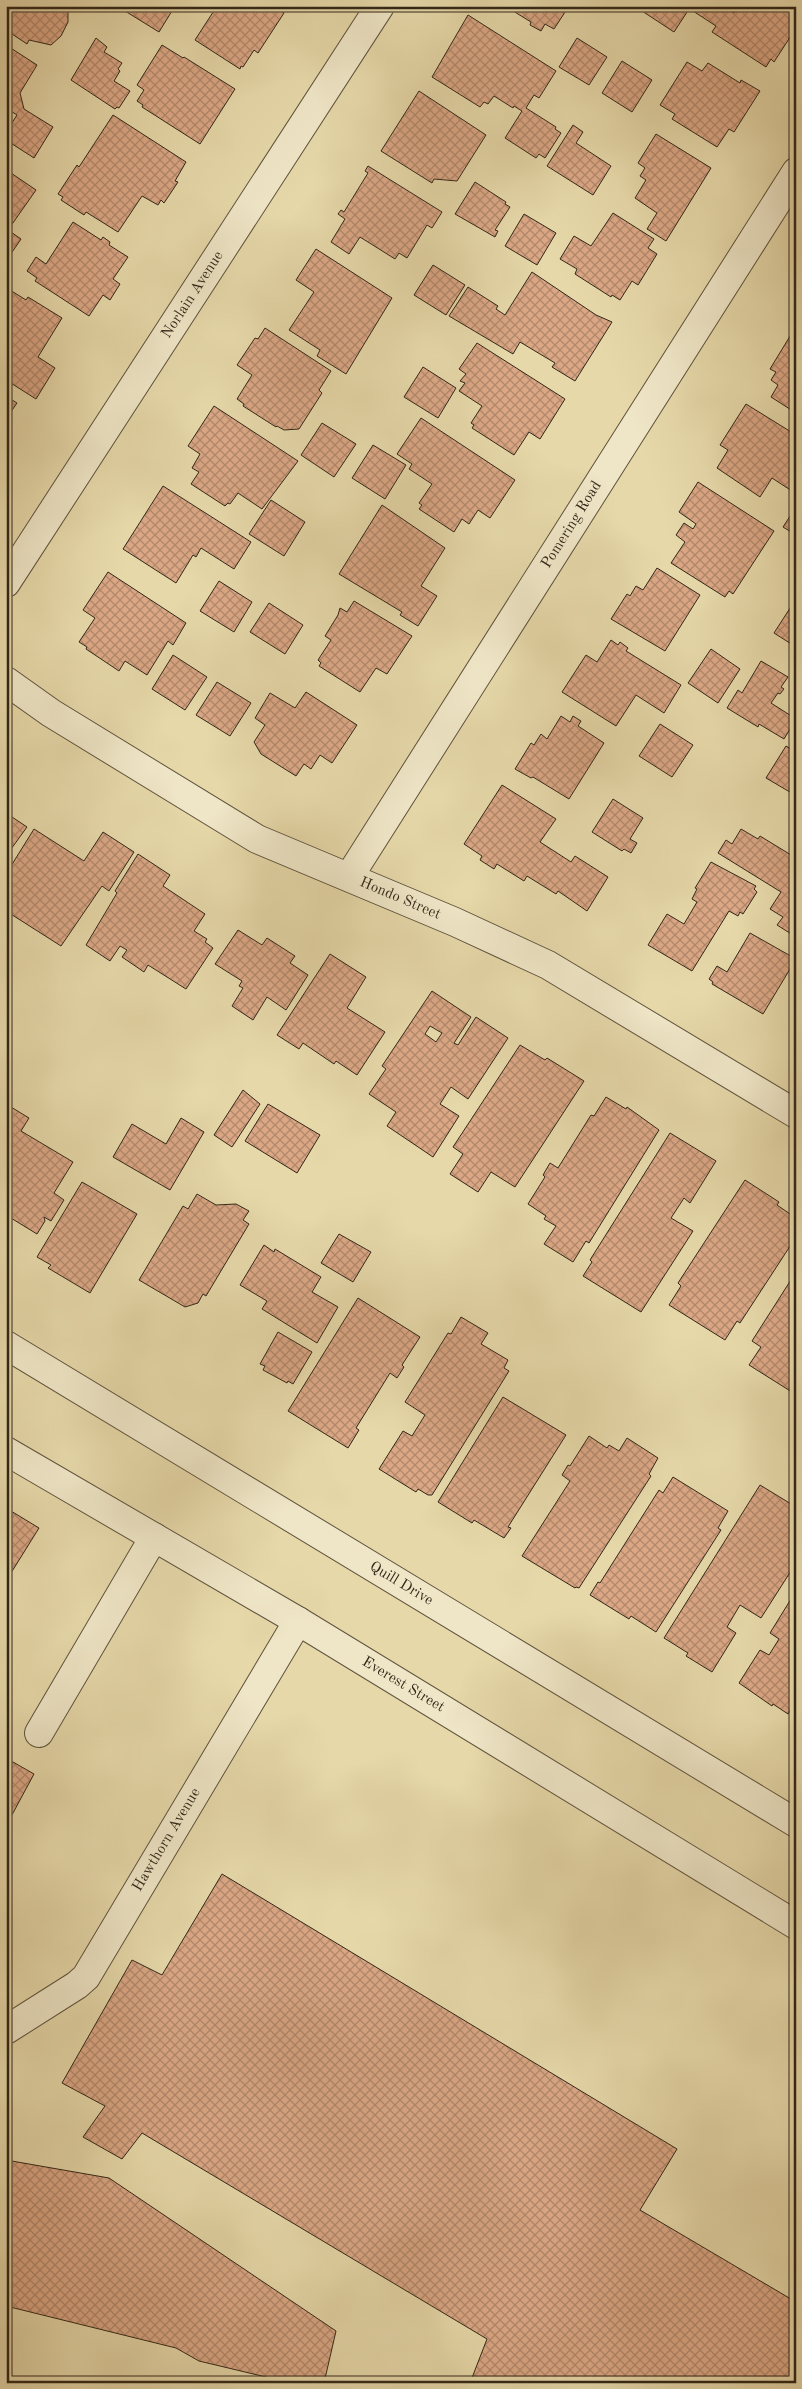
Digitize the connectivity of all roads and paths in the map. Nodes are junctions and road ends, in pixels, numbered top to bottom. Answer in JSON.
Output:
{"nodes":[{"id":1,"x":380,"y":6,"type":"edge"},
{"id":2,"x":796,"y":172,"type":"edge"},
{"id":3,"x":6,"y":584,"type":"edge"},
{"id":4,"x":6,"y":681,"type":"edge"},
{"id":5,"x":349,"y":877,"type":"junction"},
{"id":6,"x":796,"y":1114,"type":"edge"},
{"id":7,"x":6,"y":1345,"type":"edge"},
{"id":8,"x":6,"y":1450,"type":"edge"},
{"id":9,"x":154,"y":1537,"type":"junction"},
{"id":10,"x":298,"y":1621,"type":"junction"},
{"id":11,"x":39,"y":1733,"type":"dead end"},
{"id":12,"x":796,"y":1823,"type":"edge"},
{"id":13,"x":796,"y":1924,"type":"edge"},
{"id":14,"x":6,"y":2030,"type":"edge"}],
"edges":[{"from":1,"to":3,"type":"street","name":"Norlain Avenue"},
{"from":2,"to":5,"type":"street","name":"Pomering Road"},
{"from":4,"to":5,"type":"street","name":"Hondo Street"},
{"from":5,"to":6,"type":"street","name":"Hondo Street"},
{"from":7,"to":12,"type":"street","name":"Quill Drive"},
{"from":8,"to":9,"type":"street","name":"Everest Street"},
{"from":9,"to":10,"type":"street","name":"Everest Street"},
{"from":9,"to":11,"type":"street"},
{"from":10,"to":13,"type":"street","name":"Everest Street"},
{"from":10,"to":14,"type":"street","name":"Hawthorn Avenue"}]}
